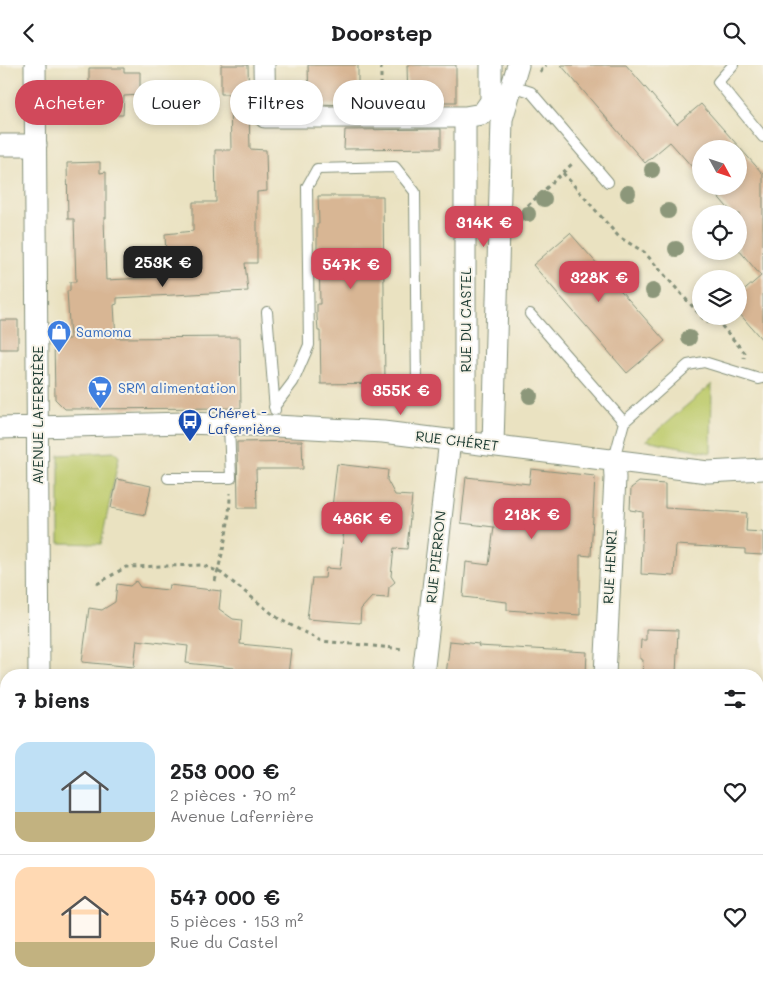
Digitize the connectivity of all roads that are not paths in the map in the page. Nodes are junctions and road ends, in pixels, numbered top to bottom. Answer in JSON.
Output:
{"nodes":[{"id":1,"x":35,"y":65,"type":"edge"},
{"id":2,"x":264,"y":65,"type":"edge"},
{"id":3,"x":733,"y":65,"type":"edge"},
{"id":4,"x":503,"y":75,"type":"edge"},
{"id":5,"x":465,"y":117,"type":"junction"},
{"id":6,"x":763,"y":137,"type":"edge"},
{"id":7,"x":0,"y":145,"type":"edge"},
{"id":8,"x":36,"y":145,"type":"junction"},
{"id":9,"x":608,"y":182,"type":"dead end"},
{"id":10,"x":267,"y":312,"type":"dead end"},
{"id":11,"x":530,"y":314,"type":"dead end"},
{"id":12,"x":763,"y":378,"type":"edge"},
{"id":13,"x":417,"y":389,"type":"dead end"},
{"id":14,"x":275,"y":416,"type":"junction"},
{"id":15,"x":624,"y":422,"type":"junction"},
{"id":16,"x":229,"y":424,"type":"junction"},
{"id":17,"x":38,"y":427,"type":"junction"},
{"id":18,"x":0,"y":428,"type":"edge"},
{"id":19,"x":457,"y":441,"type":"junction"},
{"id":20,"x":493,"y":445,"type":"junction"},
{"id":21,"x":614,"y":459,"type":"junction"},
{"id":22,"x":763,"y":469,"type":"edge"},
{"id":23,"x":168,"y":478,"type":"dead end"},
{"id":24,"x":39,"y":669,"type":"edge"},
{"id":25,"x":424,"y":669,"type":"edge"},
{"id":26,"x":605,"y":669,"type":"edge"}],
"edges":[{"from":1,"to":8,"type":"street","name":"AVENUE LAFERRIÈRE"},
{"from":2,"to":5,"type":"street"},
{"from":3,"to":6,"type":"lane"},
{"from":4,"to":5,"type":"street"},
{"from":4,"to":9,"type":"lane"},
{"from":4,"to":20,"type":"street"},
{"from":5,"to":19,"type":"street","name":"RUE DU CASTEL"},
{"from":7,"to":8,"type":"street"},
{"from":8,"to":17,"type":"street","name":"AVENUE LAFERRIÈRE"},
{"from":10,"to":14,"type":"lane"},
{"from":11,"to":15,"type":"lane"},
{"from":12,"to":15,"type":"lane"},
{"from":13,"to":14,"type":"lane"},
{"from":14,"to":16,"type":"street","name":"RUE CHÉRET"},
{"from":14,"to":19,"type":"street","name":"RUE CHÉRET"},
{"from":15,"to":21,"type":"lane"},
{"from":16,"to":17,"type":"street","name":"RUE CHÉRET"},
{"from":16,"to":23,"type":"lane"},
{"from":17,"to":18,"type":"street","name":"RUE CHÉRET"},
{"from":17,"to":24,"type":"street","name":"AVENUE LAFERRIÈRE"},
{"from":19,"to":20,"type":"street","name":"RUE CHÉRET"},
{"from":19,"to":25,"type":"street","name":"RUE PIERRON"},
{"from":20,"to":21,"type":"street","name":"RUE CHÉRET"},
{"from":21,"to":22,"type":"street","name":"RUE CHÉRET"},
{"from":21,"to":26,"type":"street","name":"RUE HENRI"}]}
